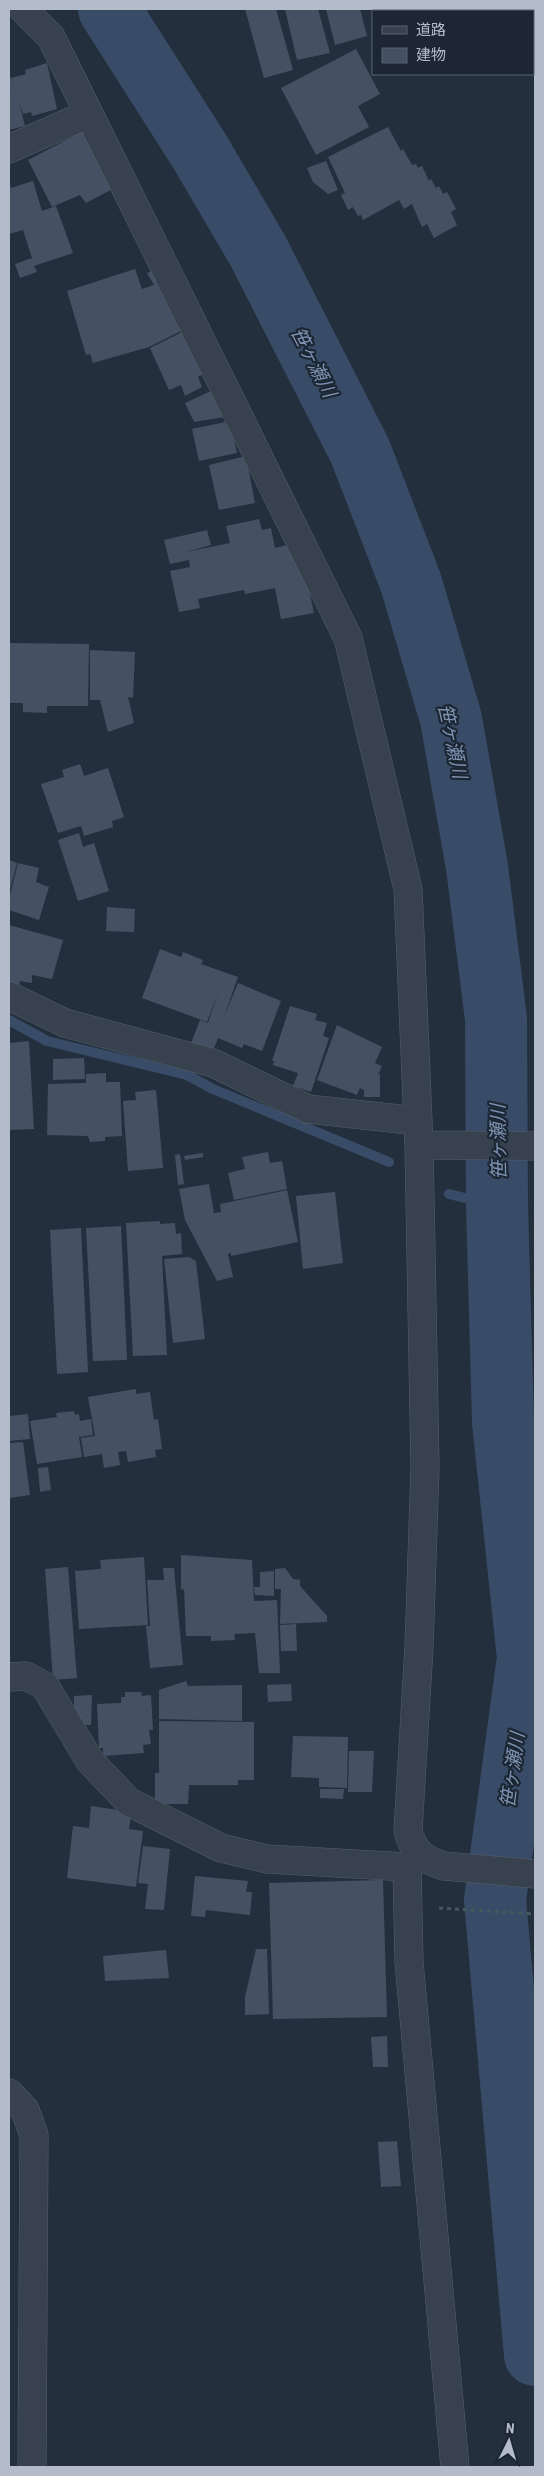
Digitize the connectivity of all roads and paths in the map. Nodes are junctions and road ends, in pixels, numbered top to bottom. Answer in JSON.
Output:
{"nodes":[{"id":1,"x":23,"y":9,"type":"edge"},
{"id":2,"x":88,"y":114,"type":"junction"},
{"id":3,"x":9,"y":149,"type":"edge"},
{"id":4,"x":9,"y":996,"type":"edge"},
{"id":5,"x":418,"y":1133,"type":"junction"},
{"id":6,"x":535,"y":1146,"type":"edge"},
{"id":7,"x":9,"y":1677,"type":"edge"},
{"id":8,"x":420,"y":1862,"type":"junction"},
{"id":9,"x":535,"y":1874,"type":"edge"},
{"id":10,"x":430,"y":1907,"type":"dead end"},
{"id":11,"x":535,"y":1914,"type":"edge"},
{"id":12,"x":9,"y":2093,"type":"edge"},
{"id":13,"x":32,"y":2467,"type":"edge"},
{"id":14,"x":455,"y":2467,"type":"edge"}],
"edges":[{"from":1,"to":2,"type":"street"},
{"from":2,"to":3,"type":"street"},
{"from":2,"to":5,"type":"street"},
{"from":4,"to":5,"type":"street"},
{"from":5,"to":6,"type":"street"},
{"from":5,"to":8,"type":"street"},
{"from":7,"to":8,"type":"street"},
{"from":8,"to":9,"type":"street"},
{"from":8,"to":14,"type":"street"},
{"from":10,"to":11,"type":"path"},
{"from":12,"to":13,"type":"street"}]}
